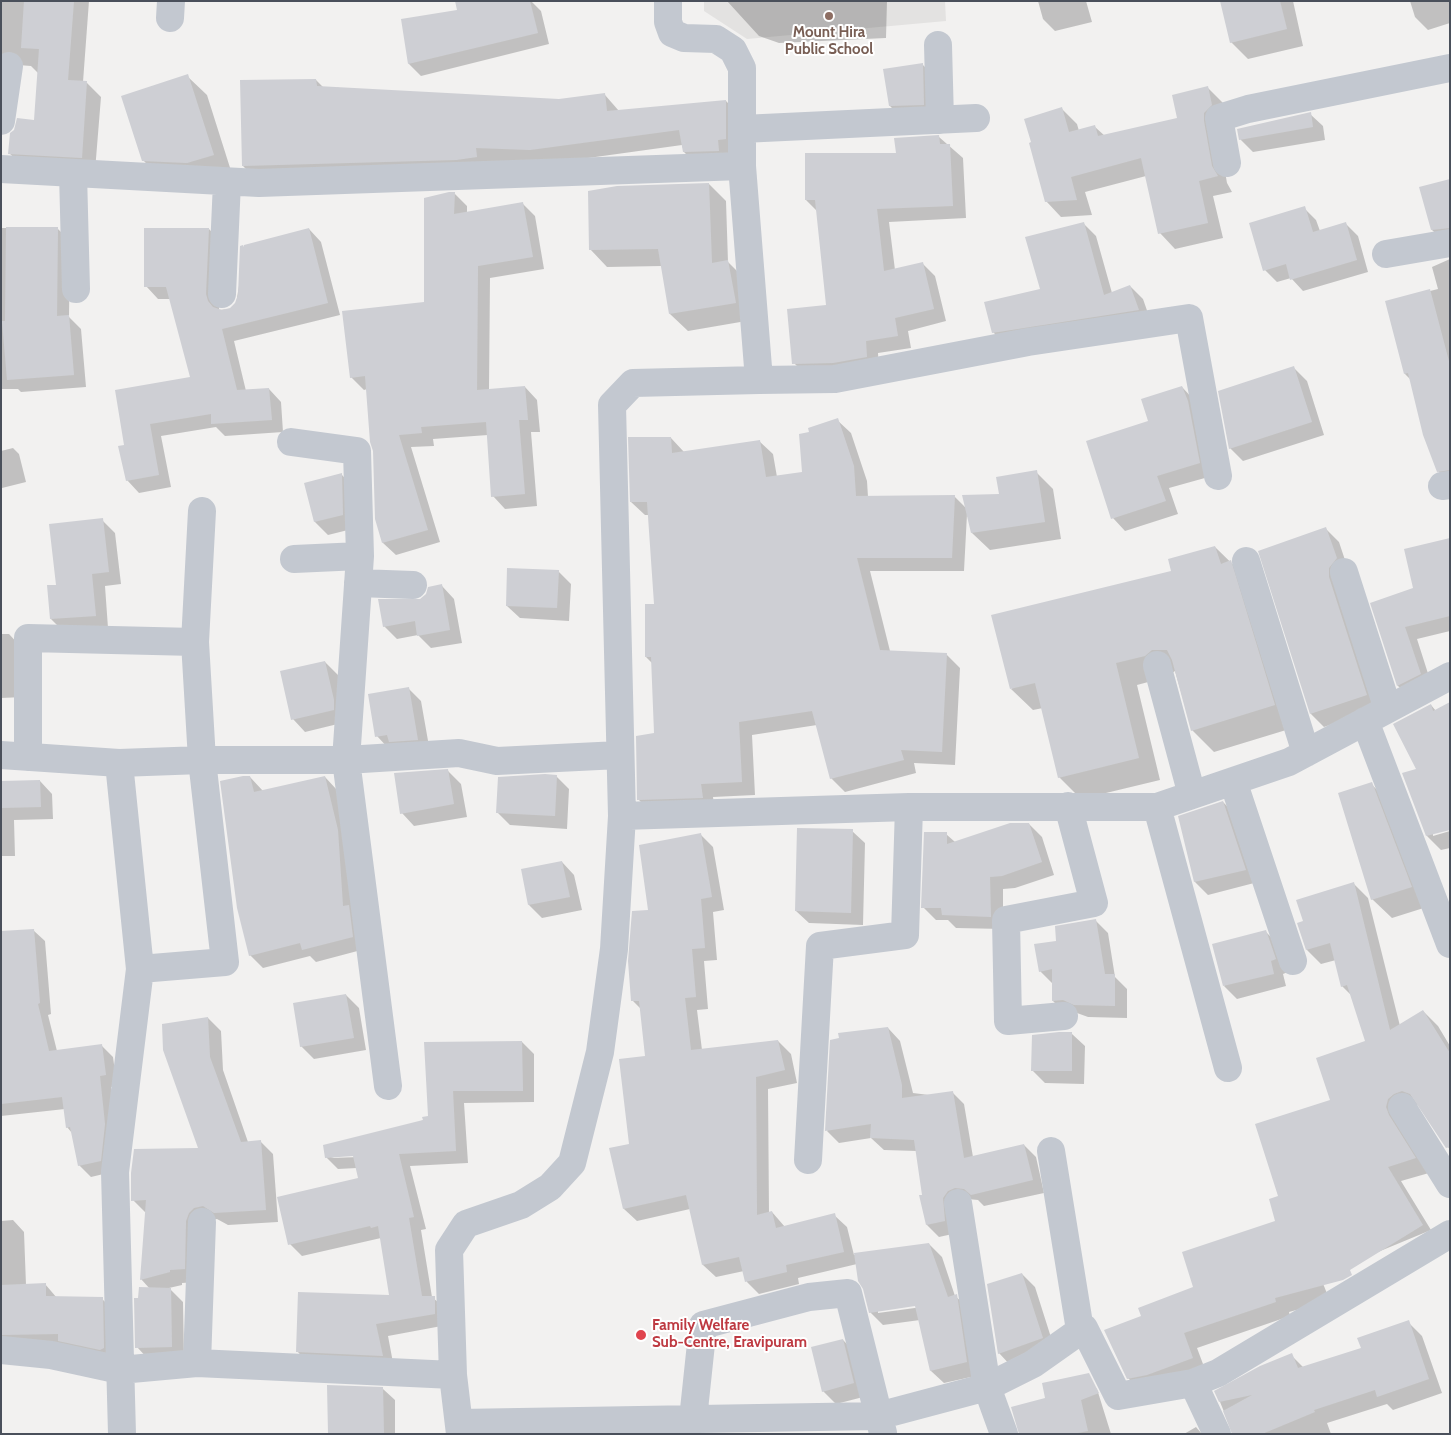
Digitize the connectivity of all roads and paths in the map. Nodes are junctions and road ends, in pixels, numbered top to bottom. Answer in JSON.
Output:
{"nodes":[{"id":1,"x":668,"y":1,"type":"edge"},
{"id":2,"x":938,"y":45,"type":"dead end"},
{"id":3,"x":9,"y":66,"type":"dead end"},
{"id":4,"x":1450,"y":68,"type":"edge"},
{"id":5,"x":976,"y":118,"type":"dead end"},
{"id":6,"x":940,"y":120,"type":"junction"},
{"id":7,"x":1,"y":121,"type":"edge"},
{"id":8,"x":742,"y":129,"type":"junction"},
{"id":9,"x":1227,"y":163,"type":"dead end"},
{"id":10,"x":742,"y":166,"type":"junction"},
{"id":11,"x":1,"y":169,"type":"edge"},
{"id":12,"x":73,"y":173,"type":"junction"},
{"id":13,"x":227,"y":182,"type":"junction"},
{"id":14,"x":1450,"y":243,"type":"edge"},
{"id":15,"x":1386,"y":254,"type":"dead end"},
{"id":16,"x":76,"y":289,"type":"dead end"},
{"id":17,"x":222,"y":294,"type":"dead end"},
{"id":18,"x":759,"y":380,"type":"junction"},
{"id":19,"x":291,"y":442,"type":"dead end"},
{"id":20,"x":1218,"y":476,"type":"dead end"},
{"id":21,"x":202,"y":511,"type":"dead end"},
{"id":22,"x":360,"y":556,"type":"junction"},
{"id":23,"x":294,"y":559,"type":"dead end"},
{"id":24,"x":1246,"y":561,"type":"dead end"},
{"id":25,"x":1344,"y":572,"type":"dead end"},
{"id":26,"x":358,"y":583,"type":"junction"},
{"id":27,"x":413,"y":585,"type":"dead end"},
{"id":28,"x":195,"y":642,"type":"junction"},
{"id":29,"x":1157,"y":665,"type":"dead end"},
{"id":30,"x":1450,"y":676,"type":"edge"},
{"id":31,"x":1377,"y":715,"type":"junction"},
{"id":32,"x":1306,"y":753,"type":"junction"},
{"id":33,"x":1,"y":755,"type":"edge"},
{"id":34,"x":619,"y":756,"type":"junction"},
{"id":35,"x":28,"y":757,"type":"junction"},
{"id":36,"x":202,"y":760,"type":"junction"},
{"id":37,"x":346,"y":760,"type":"junction"},
{"id":38,"x":119,"y":763,"type":"junction"},
{"id":39,"x":1233,"y":781,"type":"junction"},
{"id":40,"x":1192,"y":795,"type":"junction"},
{"id":41,"x":1068,"y":806,"type":"junction"},
{"id":42,"x":909,"y":807,"type":"junction"},
{"id":43,"x":1157,"y":807,"type":"junction"},
{"id":44,"x":622,"y":816,"type":"junction"},
{"id":45,"x":1450,"y":944,"type":"edge"},
{"id":46,"x":1293,"y":961,"type":"dead end"},
{"id":47,"x":140,"y":969,"type":"junction"},
{"id":48,"x":1064,"y":1016,"type":"dead end"},
{"id":49,"x":1228,"y":1068,"type":"dead end"},
{"id":50,"x":388,"y":1086,"type":"dead end"},
{"id":51,"x":1402,"y":1107,"type":"dead end"},
{"id":52,"x":1051,"y":1151,"type":"dead end"},
{"id":53,"x":808,"y":1160,"type":"dead end"},
{"id":54,"x":1450,"y":1184,"type":"edge"},
{"id":55,"x":958,"y":1203,"type":"dead end"},
{"id":56,"x":202,"y":1222,"type":"dead end"},
{"id":57,"x":1450,"y":1234,"type":"edge"},
{"id":58,"x":1080,"y":1330,"type":"junction"},
{"id":59,"x":1,"y":1350,"type":"edge"},
{"id":60,"x":197,"y":1363,"type":"junction"},
{"id":61,"x":120,"y":1370,"type":"junction"},
{"id":62,"x":453,"y":1375,"type":"junction"},
{"id":63,"x":1193,"y":1383,"type":"junction"},
{"id":64,"x":987,"y":1387,"type":"junction"},
{"id":65,"x":687,"y":1424,"type":"edge"},
{"id":66,"x":881,"y":1425,"type":"edge"},
{"id":67,"x":459,"y":1428,"type":"edge"},
{"id":68,"x":122,"y":1434,"type":"edge"},
{"id":69,"x":1004,"y":1434,"type":"edge"},
{"id":70,"x":1216,"y":1434,"type":"edge"}],
"edges":[{"from":1,"to":8,"type":"street"},
{"from":2,"to":6,"type":"street"},
{"from":3,"to":7,"type":"street"},
{"from":4,"to":9,"type":"street"},
{"from":5,"to":6,"type":"street"},
{"from":6,"to":8,"type":"street"},
{"from":8,"to":10,"type":"street"},
{"from":10,"to":13,"type":"street"},
{"from":10,"to":18,"type":"street"},
{"from":11,"to":12,"type":"street"},
{"from":12,"to":13,"type":"street"},
{"from":12,"to":16,"type":"street"},
{"from":13,"to":17,"type":"street"},
{"from":14,"to":15,"type":"street"},
{"from":18,"to":20,"type":"street"},
{"from":18,"to":34,"type":"street"},
{"from":19,"to":22,"type":"street"},
{"from":21,"to":28,"type":"street"},
{"from":22,"to":23,"type":"street"},
{"from":22,"to":26,"type":"street"},
{"from":24,"to":32,"type":"street"},
{"from":25,"to":31,"type":"street"},
{"from":26,"to":27,"type":"street"},
{"from":26,"to":37,"type":"street"},
{"from":28,"to":35,"type":"street"},
{"from":28,"to":36,"type":"street"},
{"from":29,"to":40,"type":"street"},
{"from":30,"to":31,"type":"street"},
{"from":31,"to":32,"type":"street"},
{"from":31,"to":45,"type":"street"},
{"from":32,"to":39,"type":"street"},
{"from":33,"to":35,"type":"street"},
{"from":34,"to":37,"type":"street"},
{"from":34,"to":44,"type":"street"},
{"from":35,"to":38,"type":"street"},
{"from":36,"to":37,"type":"street"},
{"from":36,"to":38,"type":"street"},
{"from":36,"to":47,"type":"street"},
{"from":37,"to":50,"type":"street"},
{"from":38,"to":47,"type":"street"},
{"from":39,"to":40,"type":"street"},
{"from":39,"to":46,"type":"street"},
{"from":40,"to":43,"type":"street"},
{"from":41,"to":42,"type":"street"},
{"from":41,"to":43,"type":"street"},
{"from":41,"to":48,"type":"street"},
{"from":42,"to":44,"type":"street"},
{"from":42,"to":53,"type":"street"},
{"from":43,"to":49,"type":"street"},
{"from":44,"to":62,"type":"street"},
{"from":47,"to":61,"type":"street"},
{"from":51,"to":54,"type":"street"},
{"from":52,"to":58,"type":"street"},
{"from":55,"to":64,"type":"street"},
{"from":56,"to":60,"type":"street"},
{"from":57,"to":63,"type":"street"},
{"from":58,"to":63,"type":"street"},
{"from":58,"to":64,"type":"street"},
{"from":59,"to":61,"type":"street"},
{"from":60,"to":61,"type":"street"},
{"from":60,"to":62,"type":"street"},
{"from":61,"to":68,"type":"street"},
{"from":62,"to":67,"type":"street"},
{"from":63,"to":70,"type":"street"},
{"from":64,"to":66,"type":"street"},
{"from":64,"to":69,"type":"street"},
{"from":65,"to":66,"type":"street"},
{"from":65,"to":66,"type":"street"},
{"from":65,"to":67,"type":"street"}]}
